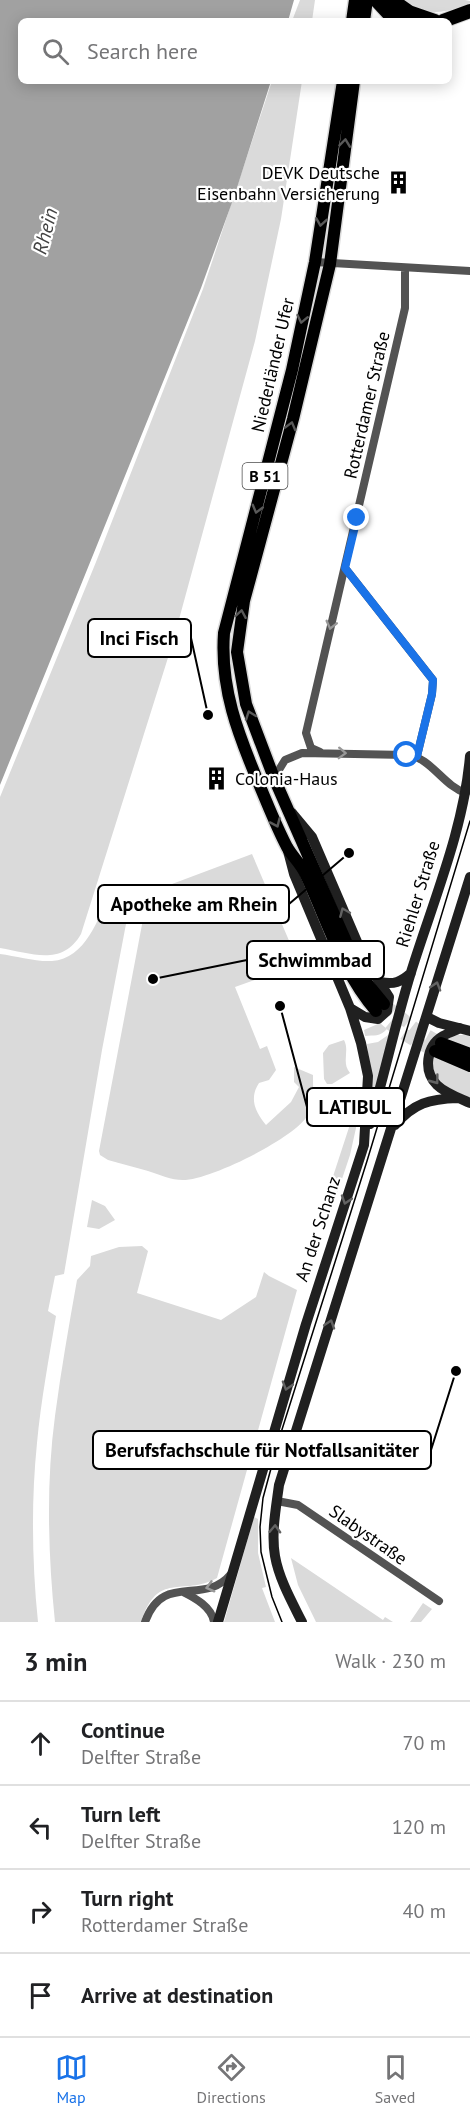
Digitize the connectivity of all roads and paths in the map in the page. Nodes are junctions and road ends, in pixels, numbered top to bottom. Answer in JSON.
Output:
{"nodes":[{"id":1,"x":355,"y":0,"type":"edge"},
{"id":2,"x":367,"y":0,"type":"edge"},
{"id":3,"x":376,"y":0,"type":"edge"},
{"id":4,"x":392,"y":0,"type":"edge"},
{"id":5,"x":470,"y":11,"type":"edge"},
{"id":6,"x":352,"y":18,"type":"edge"},
{"id":7,"x":364,"y":18,"type":"edge"},
{"id":8,"x":398,"y":18,"type":"edge"},
{"id":9,"x":426,"y":18,"type":"edge"},
{"id":10,"x":451,"y":18,"type":"edge"},
{"id":11,"x":343,"y":84,"type":"edge"},
{"id":12,"x":354,"y":84,"type":"edge"},
{"id":13,"x":315,"y":262,"type":"junction"},
{"id":14,"x":330,"y":264,"type":"junction"},
{"id":15,"x":405,"y":268,"type":"junction"},
{"id":16,"x":470,"y":271,"type":"edge"},
{"id":17,"x":345,"y":568,"type":"junction"},
{"id":18,"x":239,"y":672,"type":"joint"},
{"id":19,"x":226,"y":689,"type":"joint"},
{"id":20,"x":320,"y":752,"type":"junction"},
{"id":21,"x":247,"y":756,"type":"junction"},
{"id":22,"x":417,"y":756,"type":"junction"},
{"id":23,"x":470,"y":756,"type":"edge"},
{"id":24,"x":266,"y":757,"type":"junction"},
{"id":25,"x":274,"y":778,"type":"junction"},
{"id":26,"x":466,"y":793,"type":"junction"},
{"id":27,"x":287,"y":808,"type":"junction"},
{"id":28,"x":288,"y":848,"type":"junction"},
{"id":29,"x":470,"y":877,"type":"edge"},
{"id":30,"x":411,"y":973,"type":"junction"},
{"id":31,"x":380,"y":982,"type":"junction"},
{"id":32,"x":350,"y":1008,"type":"junction"},
{"id":33,"x":427,"y":1017,"type":"junction"},
{"id":34,"x":465,"y":1030,"type":"edge"},
{"id":35,"x":470,"y":1054,"type":"edge"},
{"id":36,"x":470,"y":1065,"type":"edge"},
{"id":37,"x":458,"y":1098,"type":"junction"},
{"id":38,"x":470,"y":1103,"type":"edge"},
{"id":39,"x":389,"y":1136,"type":"junction"},
{"id":40,"x":364,"y":1144,"type":"junction"},
{"id":41,"x":277,"y":1501,"type":"junction"},
{"id":42,"x":233,"y":1570,"type":"junction"},
{"id":43,"x":181,"y":1592,"type":"junction"},
{"id":44,"x":438,"y":1601,"type":"dead end"},
{"id":45,"x":145,"y":1622,"type":"edge"},
{"id":46,"x":214,"y":1622,"type":"edge"},
{"id":47,"x":218,"y":1622,"type":"edge"},
{"id":48,"x":302,"y":1622,"type":"edge"}],
"edges":[{"from":1,"to":6,"type":"main road"},
{"from":2,"to":7,"type":"main road"},
{"from":3,"to":8,"type":"highway"},
{"from":4,"to":9,"type":"highway"},
{"from":5,"to":10,"type":"highway"},
{"from":11,"to":13,"type":"main road","name":"Niederländer Ufer","number":"B 51","one_way":true},
{"from":14,"to":12,"type":"main road","name":"Niederländer Ufer","number":"B 51","one_way":true},
{"from":13,"to":14,"type":"street"},
{"from":13,"to":19,"type":"main road","name":"Niederländer Ufer","number":"B 51","one_way":true},
{"from":14,"to":15,"type":"street"},
{"from":18,"to":14,"type":"main road","name":"Niederländer Ufer","number":"B 51","one_way":true},
{"from":15,"to":16,"type":"street"},
{"from":15,"to":17,"type":"street","name":"Rotterdamer Straße"},
{"from":17,"to":20,"type":"street","name":"Rotterdamer Straße","one_way":true},
{"from":17,"to":22,"type":"street"},
{"from":24,"to":18,"type":"main road","name":"An der Schanz","number":"B 51","one_way":true},
{"from":19,"to":21,"type":"main road","name":"An der Schanz","number":"B 51"},
{"from":20,"to":22,"type":"street","one_way":true},
{"from":20,"to":25,"type":"street"},
{"from":21,"to":24,"type":"main road"},
{"from":21,"to":28,"type":"main road","name":"An der Schanz","number":"B 51","one_way":true},
{"from":22,"to":26,"type":"street"},
{"from":23,"to":26,"type":"main road","name":"Riehler Straße"},
{"from":24,"to":25,"type":"main road","name":"An der Schanz","number":"B 51"},
{"from":25,"to":27,"type":"main road","name":"An der Schanz","number":"B 51"},
{"from":26,"to":30,"type":"main road","name":"Riehler Straße"},
{"from":27,"to":28,"type":"main road","name":"An der Schanz","number":"B 51"},
{"from":31,"to":27,"type":"main road","name":"An der Schanz","one_way":true},
{"from":28,"to":32,"type":"main road","name":"An der Schanz","number":"B 51"},
{"from":33,"to":29,"type":"main road","one_way":true},
{"from":30,"to":31,"type":"main road"},
{"from":30,"to":40,"type":"main road","name":"Riehler Straße"},
{"from":31,"to":32,"type":"main road","name":"An der Schanz"},
{"from":32,"to":40,"type":"main road","name":"An der Schanz","number":"B 51"},
{"from":33,"to":34,"type":"main road"},
{"from":33,"to":39,"type":"main road"},
{"from":34,"to":37,"type":"main road","one_way":true},
{"from":35,"to":36,"type":"main road"},
{"from":37,"to":38,"type":"main road"},
{"from":37,"to":39,"type":"main road"},
{"from":41,"to":39,"type":"main road","one_way":true},
{"from":40,"to":42,"type":"main road","name":"An der Schanz","number":"B 51","one_way":true},
{"from":41,"to":44,"type":"street","name":"Slabystraße"},
{"from":48,"to":41,"type":"main road","one_way":true},
{"from":42,"to":43,"type":"street","one_way":true},
{"from":42,"to":47,"type":"main road","name":"An der Schanz","number":"B 51"},
{"from":43,"to":45,"type":"street"},
{"from":43,"to":46,"type":"street"}]}
